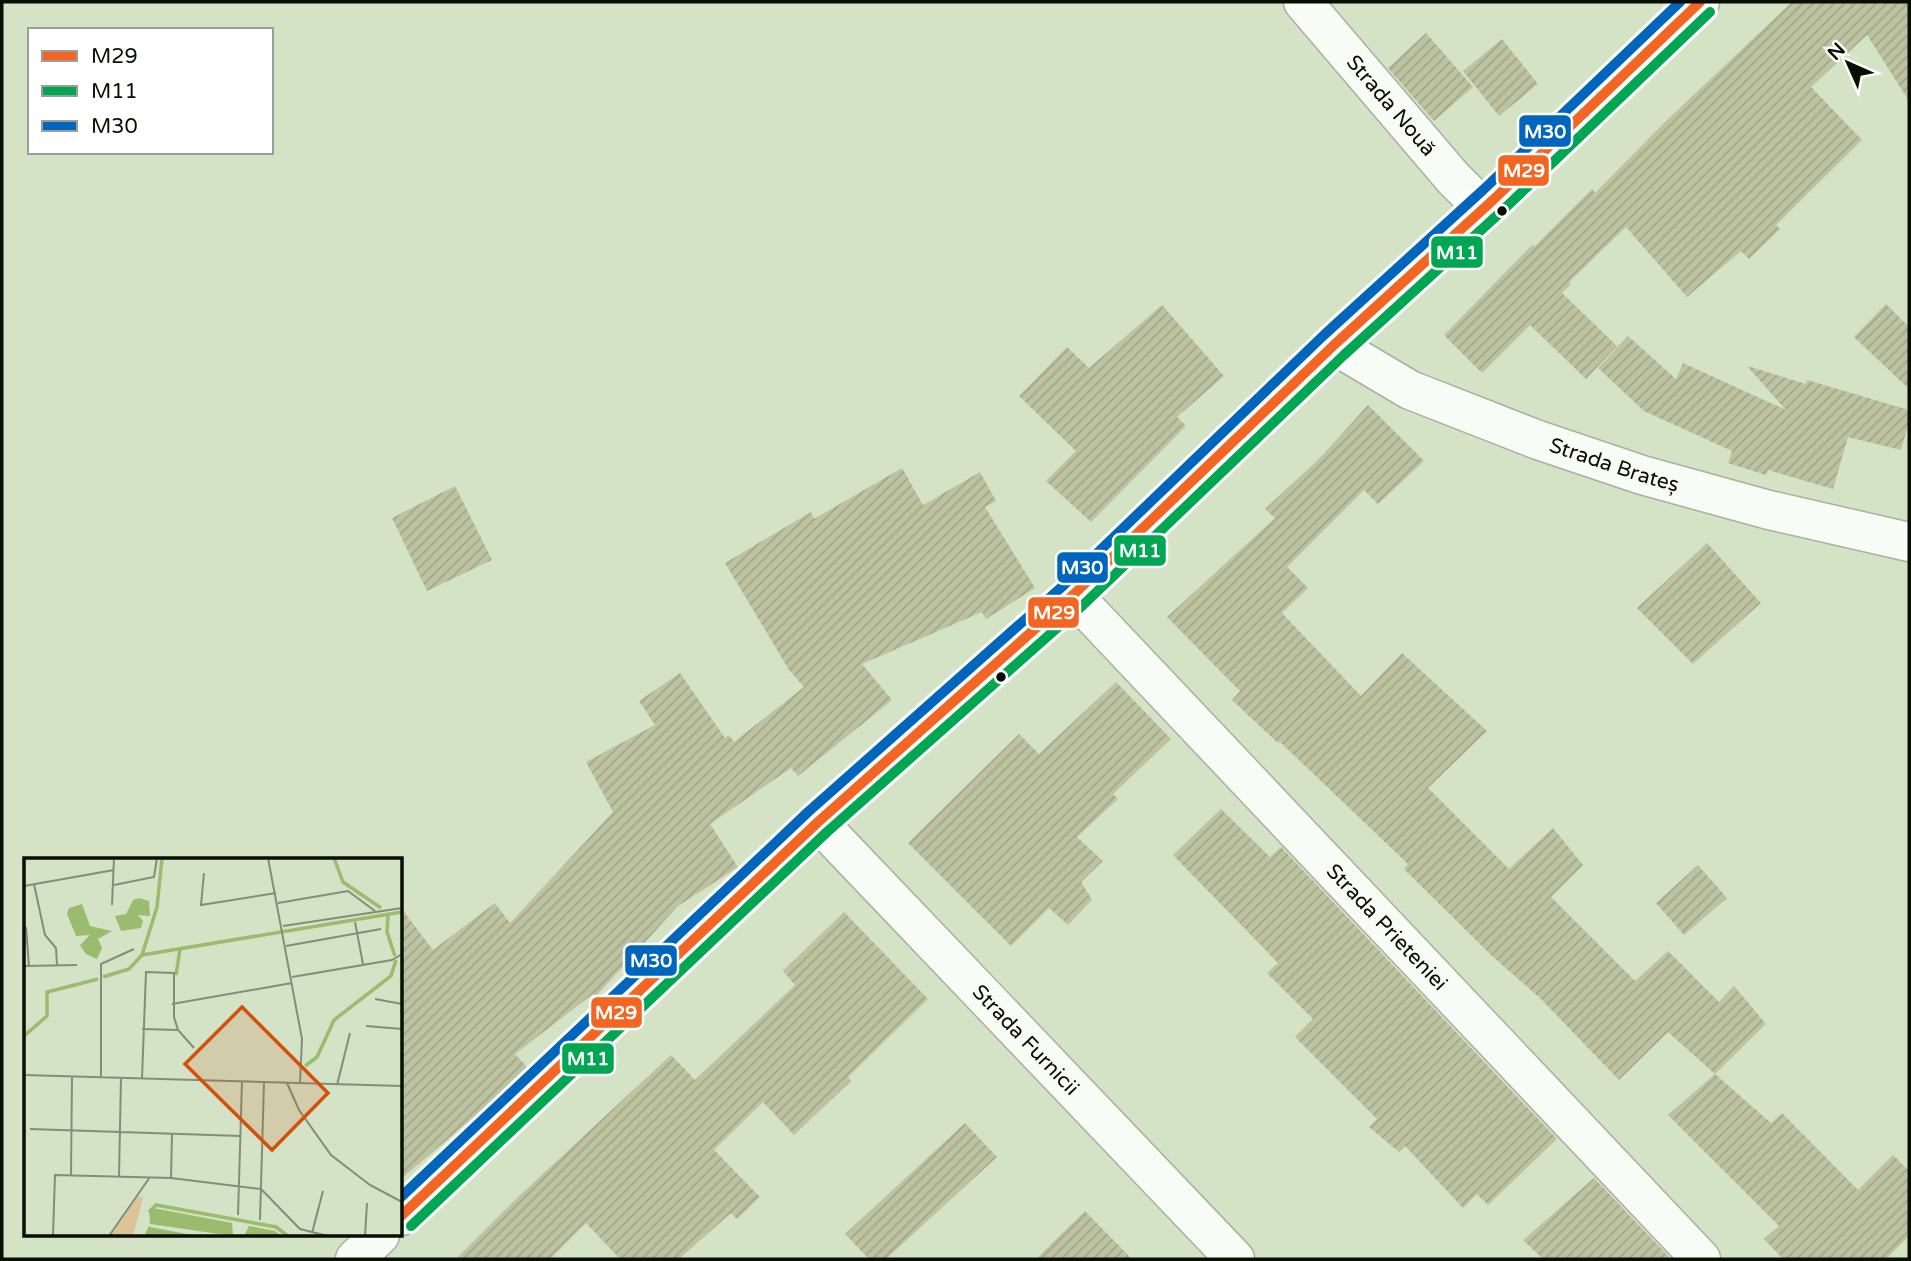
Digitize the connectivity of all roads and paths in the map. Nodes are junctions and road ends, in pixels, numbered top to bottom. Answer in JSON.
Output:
{"nodes":[{"id":1,"x":1303,"y":2,"type":"edge"},
{"id":2,"x":1700,"y":2,"type":"edge"},
{"id":3,"x":1483,"y":208,"type":"junction"},
{"id":4,"x":1334,"y":345,"type":"junction"},
{"id":5,"x":1909,"y":542,"type":"edge"},
{"id":6,"x":1073,"y":595,"type":"junction"},
{"id":7,"x":818,"y":822,"type":"junction"},
{"id":8,"x":402,"y":1215,"type":"edge"},
{"id":9,"x":379,"y":1236,"type":"edge"},
{"id":10,"x":355,"y":1259,"type":"edge"},
{"id":11,"x":1235,"y":1259,"type":"edge"},
{"id":12,"x":1701,"y":1259,"type":"edge"}],
"edges":[{"from":1,"to":3,"type":"street","name":"Strada Nouă"},
{"from":2,"to":3,"type":"street"},
{"from":3,"to":4,"type":"street"},
{"from":4,"to":5,"type":"street","name":"Strada Brateș"},
{"from":4,"to":6,"type":"street"},
{"from":6,"to":7,"type":"street"},
{"from":6,"to":12,"type":"street","name":"Strada Prieteniei"},
{"from":7,"to":8,"type":"street"},
{"from":7,"to":11,"type":"street","name":"Strada Furnicii"},
{"from":9,"to":10,"type":"street"}]}
